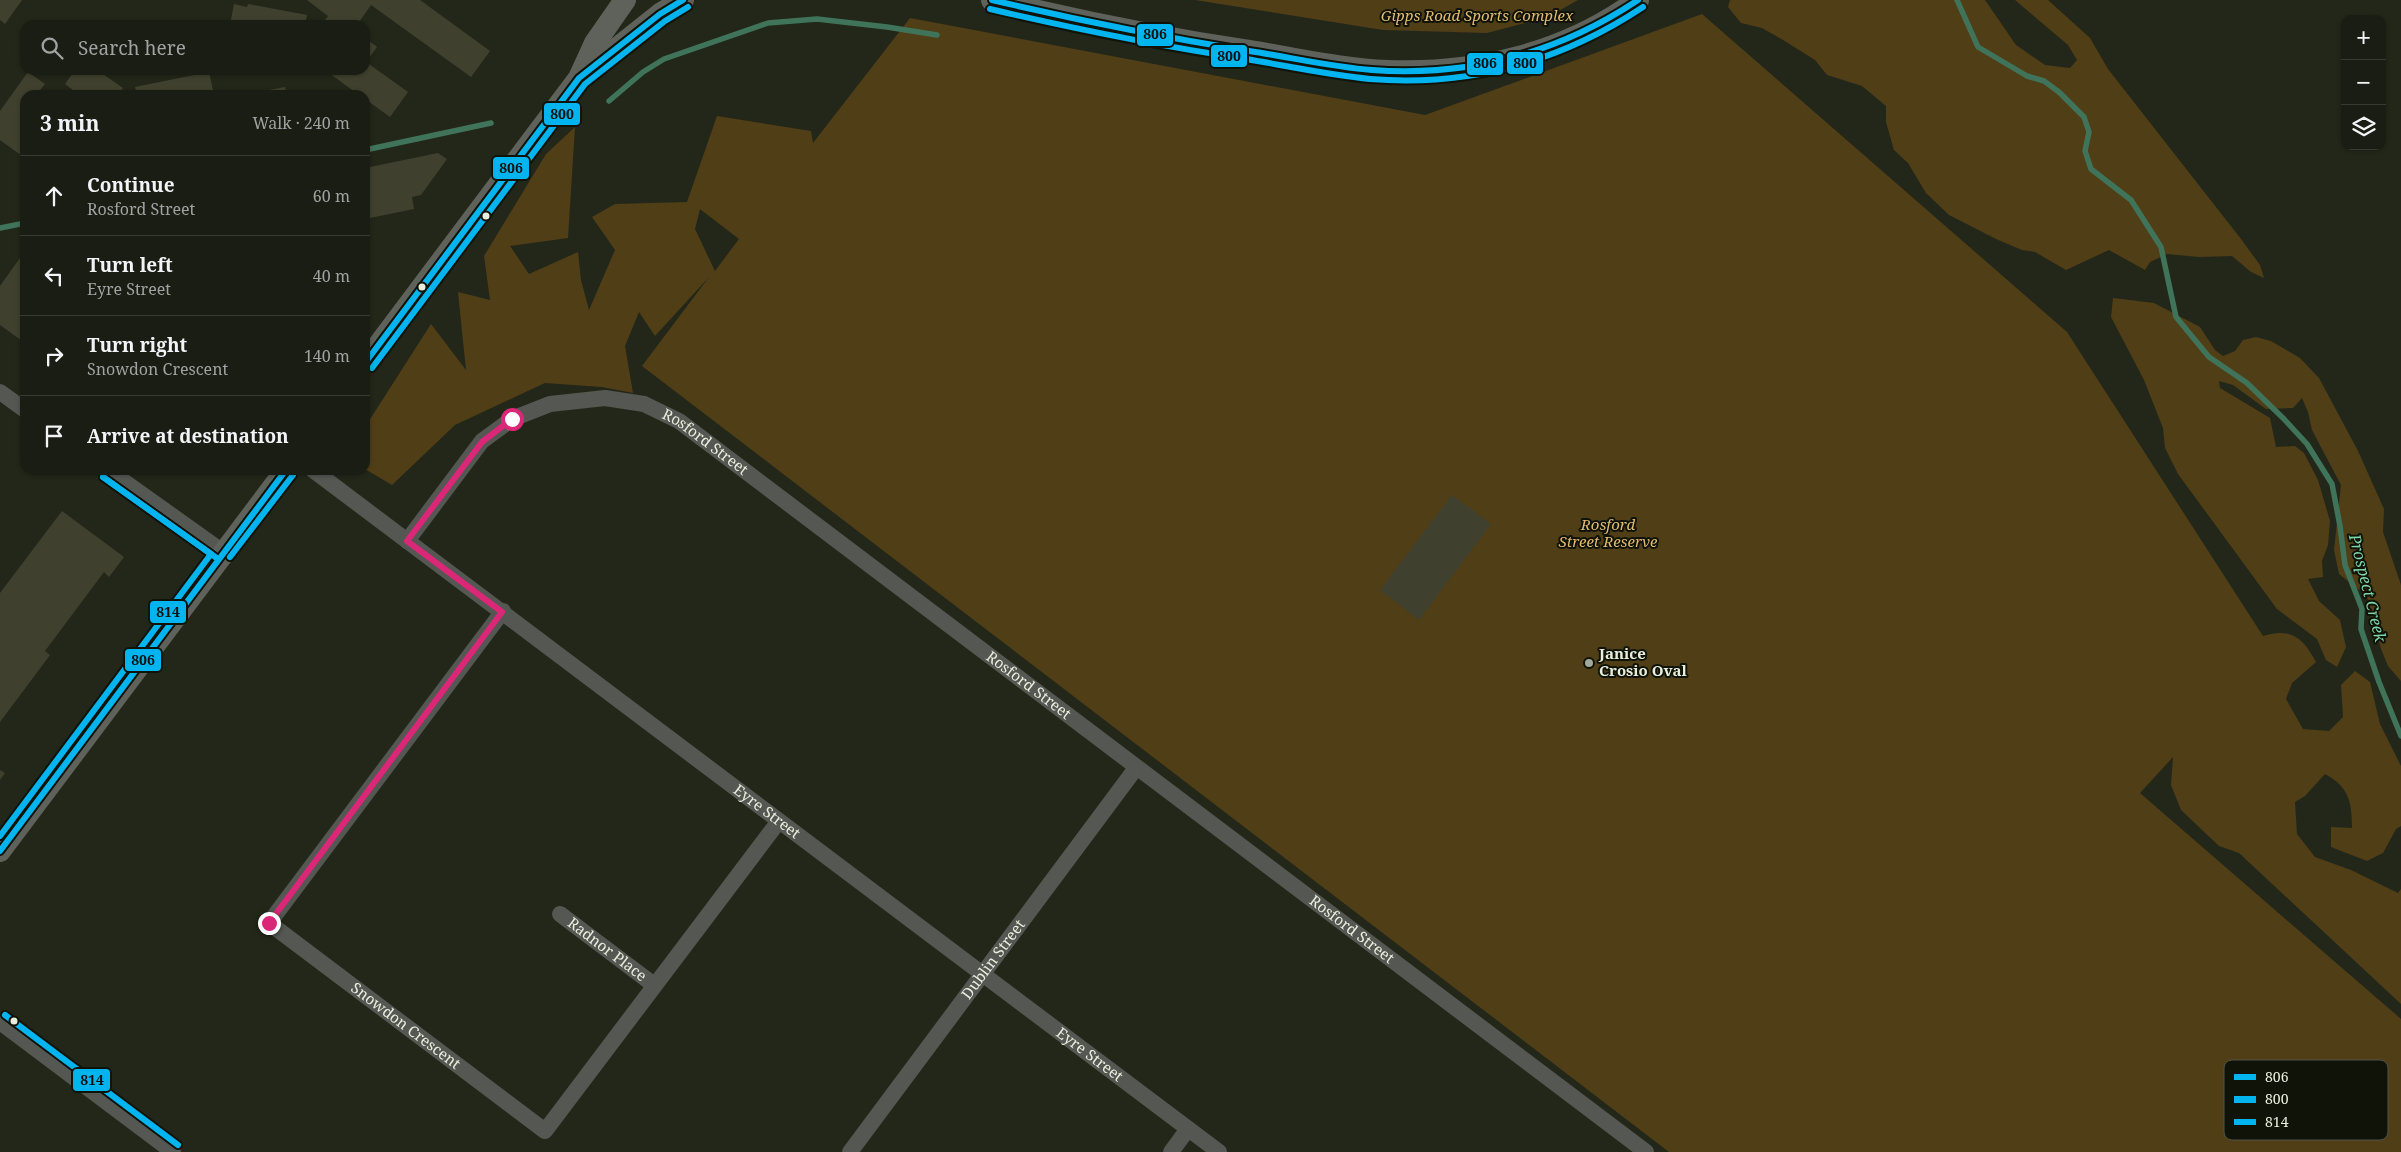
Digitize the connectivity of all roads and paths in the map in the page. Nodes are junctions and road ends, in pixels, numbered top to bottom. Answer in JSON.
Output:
{"nodes":[{"id":1,"x":625,"y":0,"type":"edge"},
{"id":2,"x":683,"y":0,"type":"edge"},
{"id":3,"x":992,"y":0,"type":"edge"},
{"id":4,"x":1638,"y":0,"type":"edge"},
{"id":5,"x":579,"y":78,"type":"junction"},
{"id":6,"x":370,"y":355,"type":"edge"},
{"id":7,"x":0,"y":392,"type":"edge"},
{"id":8,"x":20,"y":406,"type":"edge"},
{"id":9,"x":115,"y":475,"type":"edge"},
{"id":10,"x":282,"y":475,"type":"edge"},
{"id":11,"x":320,"y":475,"type":"edge"},
{"id":12,"x":407,"y":541,"type":"junction"},
{"id":13,"x":223,"y":552,"type":"junction"},
{"id":14,"x":502,"y":612,"type":"junction"},
{"id":15,"x":1136,"y":768,"type":"junction"},
{"id":16,"x":779,"y":821,"type":"junction"},
{"id":17,"x":0,"y":851,"type":"edge"},
{"id":18,"x":560,"y":914,"type":"dead end"},
{"id":19,"x":983,"y":976,"type":"junction"},
{"id":20,"x":654,"y":985,"type":"junction"},
{"id":21,"x":0,"y":1022,"type":"edge"},
{"id":22,"x":1188,"y":1129,"type":"junction"},
{"id":23,"x":173,"y":1152,"type":"edge"},
{"id":24,"x":850,"y":1152,"type":"edge"},
{"id":25,"x":1171,"y":1152,"type":"edge"},
{"id":26,"x":1219,"y":1152,"type":"edge"},
{"id":27,"x":1646,"y":1152,"type":"edge"}],
"edges":[{"from":1,"to":5,"type":"main road"},
{"from":2,"to":5,"type":"main road"},
{"from":3,"to":4,"type":"main road"},
{"from":5,"to":6,"type":"main road"},
{"from":7,"to":8,"type":"street"},
{"from":9,"to":13,"type":"street"},
{"from":10,"to":13,"type":"main road"},
{"from":11,"to":12,"type":"street","name":"Eyre Street"},
{"from":12,"to":14,"type":"street","name":"Eyre Street"},
{"from":12,"to":15,"type":"street","name":"Rosford Street"},
{"from":13,"to":17,"type":"main road"},
{"from":14,"to":16,"type":"street","name":"Eyre Street"},
{"from":14,"to":20,"type":"street","name":"Snowdon Crescent"},
{"from":15,"to":19,"type":"street","name":"Dublin Street"},
{"from":15,"to":27,"type":"street","name":"Rosford Street"},
{"from":16,"to":19,"type":"street","name":"Eyre Street"},
{"from":16,"to":20,"type":"street","name":"Snowdon Crescent"},
{"from":18,"to":20,"type":"street","name":"Radnor Place"},
{"from":19,"to":22,"type":"street","name":"Eyre Street"},
{"from":19,"to":24,"type":"street","name":"Dublin Street"},
{"from":21,"to":23,"type":"street"},
{"from":22,"to":25,"type":"street"},
{"from":22,"to":26,"type":"street","name":"Eyre Street"}]}
